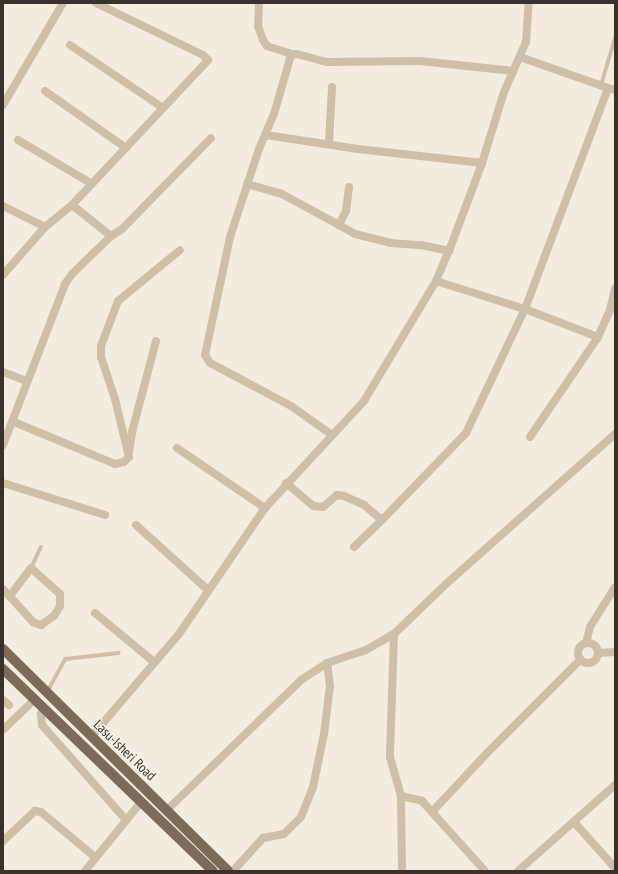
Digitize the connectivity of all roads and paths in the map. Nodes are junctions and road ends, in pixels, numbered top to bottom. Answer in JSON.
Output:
{"nodes":[{"id":1,"x":63,"y":3,"type":"edge"},
{"id":2,"x":96,"y":3,"type":"edge"},
{"id":3,"x":259,"y":3,"type":"edge"},
{"id":4,"x":529,"y":3,"type":"edge"},
{"id":5,"x":615,"y":38,"type":"edge"},
{"id":6,"x":70,"y":45,"type":"dead end"},
{"id":7,"x":292,"y":54,"type":"junction"},
{"id":8,"x":520,"y":57,"type":"junction"},
{"id":9,"x":513,"y":71,"type":"junction"},
{"id":10,"x":332,"y":87,"type":"dead end"},
{"id":11,"x":608,"y":88,"type":"edge"},
{"id":12,"x":45,"y":91,"type":"dead end"},
{"id":13,"x":3,"y":105,"type":"edge"},
{"id":14,"x":163,"y":108,"type":"junction"},
{"id":15,"x":266,"y":135,"type":"junction"},
{"id":16,"x":211,"y":138,"type":"dead end"},
{"id":17,"x":18,"y":140,"type":"dead end"},
{"id":18,"x":329,"y":144,"type":"junction"},
{"id":19,"x":126,"y":148,"type":"junction"},
{"id":20,"x":482,"y":163,"type":"junction"},
{"id":21,"x":92,"y":184,"type":"junction"},
{"id":22,"x":247,"y":184,"type":"junction"},
{"id":23,"x":349,"y":188,"type":"dead end"},
{"id":24,"x":72,"y":205,"type":"junction"},
{"id":25,"x":3,"y":206,"type":"edge"},
{"id":26,"x":339,"y":225,"type":"junction"},
{"id":27,"x":45,"y":227,"type":"junction"},
{"id":28,"x":111,"y":236,"type":"junction"},
{"id":29,"x":180,"y":250,"type":"dead end"},
{"id":30,"x":449,"y":251,"type":"junction"},
{"id":31,"x":3,"y":274,"type":"edge"},
{"id":32,"x":436,"y":281,"type":"junction"},
{"id":33,"x":615,"y":289,"type":"edge"},
{"id":34,"x":525,"y":309,"type":"junction"},
{"id":35,"x":598,"y":337,"type":"junction"},
{"id":36,"x":156,"y":341,"type":"dead end"},
{"id":37,"x":3,"y":372,"type":"edge"},
{"id":38,"x":27,"y":381,"type":"junction"},
{"id":39,"x":14,"y":422,"type":"junction"},
{"id":40,"x":615,"y":434,"type":"edge"},
{"id":41,"x":332,"y":435,"type":"junction"},
{"id":42,"x":530,"y":437,"type":"dead end"},
{"id":43,"x":3,"y":445,"type":"edge"},
{"id":44,"x":177,"y":448,"type":"dead end"},
{"id":45,"x":129,"y":457,"type":"junction"},
{"id":46,"x":3,"y":483,"type":"edge"},
{"id":47,"x":286,"y":483,"type":"junction"},
{"id":48,"x":265,"y":508,"type":"junction"},
{"id":49,"x":105,"y":515,"type":"dead end"},
{"id":50,"x":382,"y":520,"type":"junction"},
{"id":51,"x":136,"y":525,"type":"dead end"},
{"id":52,"x":41,"y":547,"type":"dead end"},
{"id":53,"x":354,"y":547,"type":"dead end"},
{"id":54,"x":31,"y":568,"type":"junction"},
{"id":55,"x":615,"y":587,"type":"edge"},
{"id":56,"x":3,"y":589,"type":"edge"},
{"id":57,"x":208,"y":590,"type":"junction"},
{"id":58,"x":10,"y":596,"type":"junction"},
{"id":59,"x":95,"y":613,"type":"dead end"},
{"id":60,"x":394,"y":634,"type":"junction"},
{"id":61,"x":586,"y":643,"type":"junction"},
{"id":62,"x":3,"y":649,"type":"edge"},
{"id":63,"x":615,"y":652,"type":"edge"},
{"id":64,"x":119,"y":653,"type":"dead end"},
{"id":65,"x":598,"y":653,"type":"junction"},
{"id":66,"x":580,"y":660,"type":"junction"},
{"id":67,"x":154,"y":662,"type":"junction"},
{"id":68,"x":327,"y":663,"type":"junction"},
{"id":69,"x":3,"y":669,"type":"edge"},
{"id":70,"x":47,"y":693,"type":"junction"},
{"id":71,"x":34,"y":700,"type":"junction"},
{"id":72,"x":44,"y":709,"type":"junction"},
{"id":73,"x":3,"y":730,"type":"edge"},
{"id":74,"x":91,"y":737,"type":"junction"},
{"id":75,"x":615,"y":785,"type":"edge"},
{"id":76,"x":401,"y":796,"type":"junction"},
{"id":77,"x":141,"y":802,"type":"junction"},
{"id":78,"x":168,"y":810,"type":"junction"},
{"id":79,"x":432,"y":812,"type":"junction"},
{"id":80,"x":126,"y":820,"type":"junction"},
{"id":81,"x":574,"y":822,"type":"junction"},
{"id":82,"x":3,"y":841,"type":"edge"},
{"id":83,"x":95,"y":857,"type":"junction"},
{"id":84,"x":615,"y":868,"type":"edge"},
{"id":85,"x":85,"y":871,"type":"edge"},
{"id":86,"x":213,"y":871,"type":"edge"},
{"id":87,"x":228,"y":871,"type":"edge"},
{"id":88,"x":233,"y":871,"type":"edge"},
{"id":89,"x":402,"y":871,"type":"edge"},
{"id":90,"x":485,"y":871,"type":"edge"},
{"id":91,"x":518,"y":871,"type":"edge"}],
"edges":[{"from":1,"to":13,"type":"street"},
{"from":2,"to":14,"type":"street"},
{"from":3,"to":7,"type":"street"},
{"from":4,"to":8,"type":"street"},
{"from":5,"to":11,"type":"lane"},
{"from":6,"to":14,"type":"street"},
{"from":7,"to":9,"type":"street"},
{"from":7,"to":15,"type":"street"},
{"from":8,"to":9,"type":"street"},
{"from":8,"to":11,"type":"street"},
{"from":9,"to":20,"type":"street"},
{"from":10,"to":18,"type":"street"},
{"from":11,"to":34,"type":"street"},
{"from":12,"to":19,"type":"street"},
{"from":14,"to":19,"type":"street"},
{"from":15,"to":18,"type":"street"},
{"from":15,"to":22,"type":"street"},
{"from":16,"to":28,"type":"street"},
{"from":17,"to":21,"type":"street"},
{"from":18,"to":20,"type":"street"},
{"from":19,"to":21,"type":"street"},
{"from":20,"to":30,"type":"street"},
{"from":21,"to":24,"type":"street"},
{"from":22,"to":26,"type":"street"},
{"from":22,"to":41,"type":"street"},
{"from":23,"to":26,"type":"street"},
{"from":24,"to":27,"type":"street"},
{"from":24,"to":28,"type":"street"},
{"from":25,"to":27,"type":"street"},
{"from":26,"to":30,"type":"street"},
{"from":27,"to":31,"type":"street"},
{"from":28,"to":38,"type":"street"},
{"from":29,"to":45,"type":"street"},
{"from":30,"to":32,"type":"street"},
{"from":32,"to":34,"type":"street"},
{"from":32,"to":41,"type":"street"},
{"from":33,"to":35,"type":"street"},
{"from":34,"to":35,"type":"street"},
{"from":34,"to":50,"type":"street"},
{"from":35,"to":42,"type":"street"},
{"from":36,"to":45,"type":"street"},
{"from":37,"to":38,"type":"street"},
{"from":38,"to":39,"type":"street"},
{"from":39,"to":43,"type":"street"},
{"from":39,"to":45,"type":"street"},
{"from":40,"to":60,"type":"street"},
{"from":41,"to":47,"type":"street"},
{"from":44,"to":48,"type":"street"},
{"from":46,"to":49,"type":"street"},
{"from":47,"to":48,"type":"street"},
{"from":47,"to":50,"type":"street"},
{"from":48,"to":57,"type":"street"},
{"from":50,"to":53,"type":"street"},
{"from":51,"to":57,"type":"street"},
{"from":52,"to":54,"type":"lane"},
{"from":54,"to":58,"type":"street"},
{"from":54,"to":58,"type":"street"},
{"from":55,"to":61,"type":"street"},
{"from":56,"to":58,"type":"street"},
{"from":57,"to":67,"type":"street"},
{"from":59,"to":67,"type":"street"},
{"from":60,"to":68,"type":"street"},
{"from":60,"to":76,"type":"street"},
{"from":61,"to":65,"type":"street"},
{"from":61,"to":66,"type":"street"},
{"from":62,"to":70,"type":"main road","name":"Lasu-Isheri Road"},
{"from":63,"to":65,"type":"street"},
{"from":64,"to":70,"type":"lane"},
{"from":65,"to":66,"type":"street"},
{"from":66,"to":79,"type":"street"},
{"from":67,"to":74,"type":"street"},
{"from":68,"to":78,"type":"street"},
{"from":68,"to":88,"type":"street"},
{"from":69,"to":71,"type":"main road","name":"Lasu-Isheri Road"},
{"from":70,"to":74,"type":"main road","name":"Lasu-Isheri Road"},
{"from":71,"to":72,"type":"main road","name":"Lasu-Isheri Road"},
{"from":71,"to":73,"type":"street"},
{"from":72,"to":77,"type":"main road","name":"Lasu-Isheri Road"},
{"from":72,"to":80,"type":"street"},
{"from":74,"to":78,"type":"main road","name":"Lasu-Isheri Road"},
{"from":75,"to":81,"type":"street"},
{"from":76,"to":79,"type":"street"},
{"from":76,"to":89,"type":"street"},
{"from":77,"to":80,"type":"street"},
{"from":77,"to":86,"type":"main road","name":"Lasu-Isheri Road"},
{"from":78,"to":87,"type":"main road","name":"Lasu-Isheri Road"},
{"from":79,"to":90,"type":"street"},
{"from":80,"to":83,"type":"street"},
{"from":81,"to":84,"type":"street"},
{"from":81,"to":91,"type":"street"},
{"from":82,"to":83,"type":"street"},
{"from":83,"to":85,"type":"street"}]}
